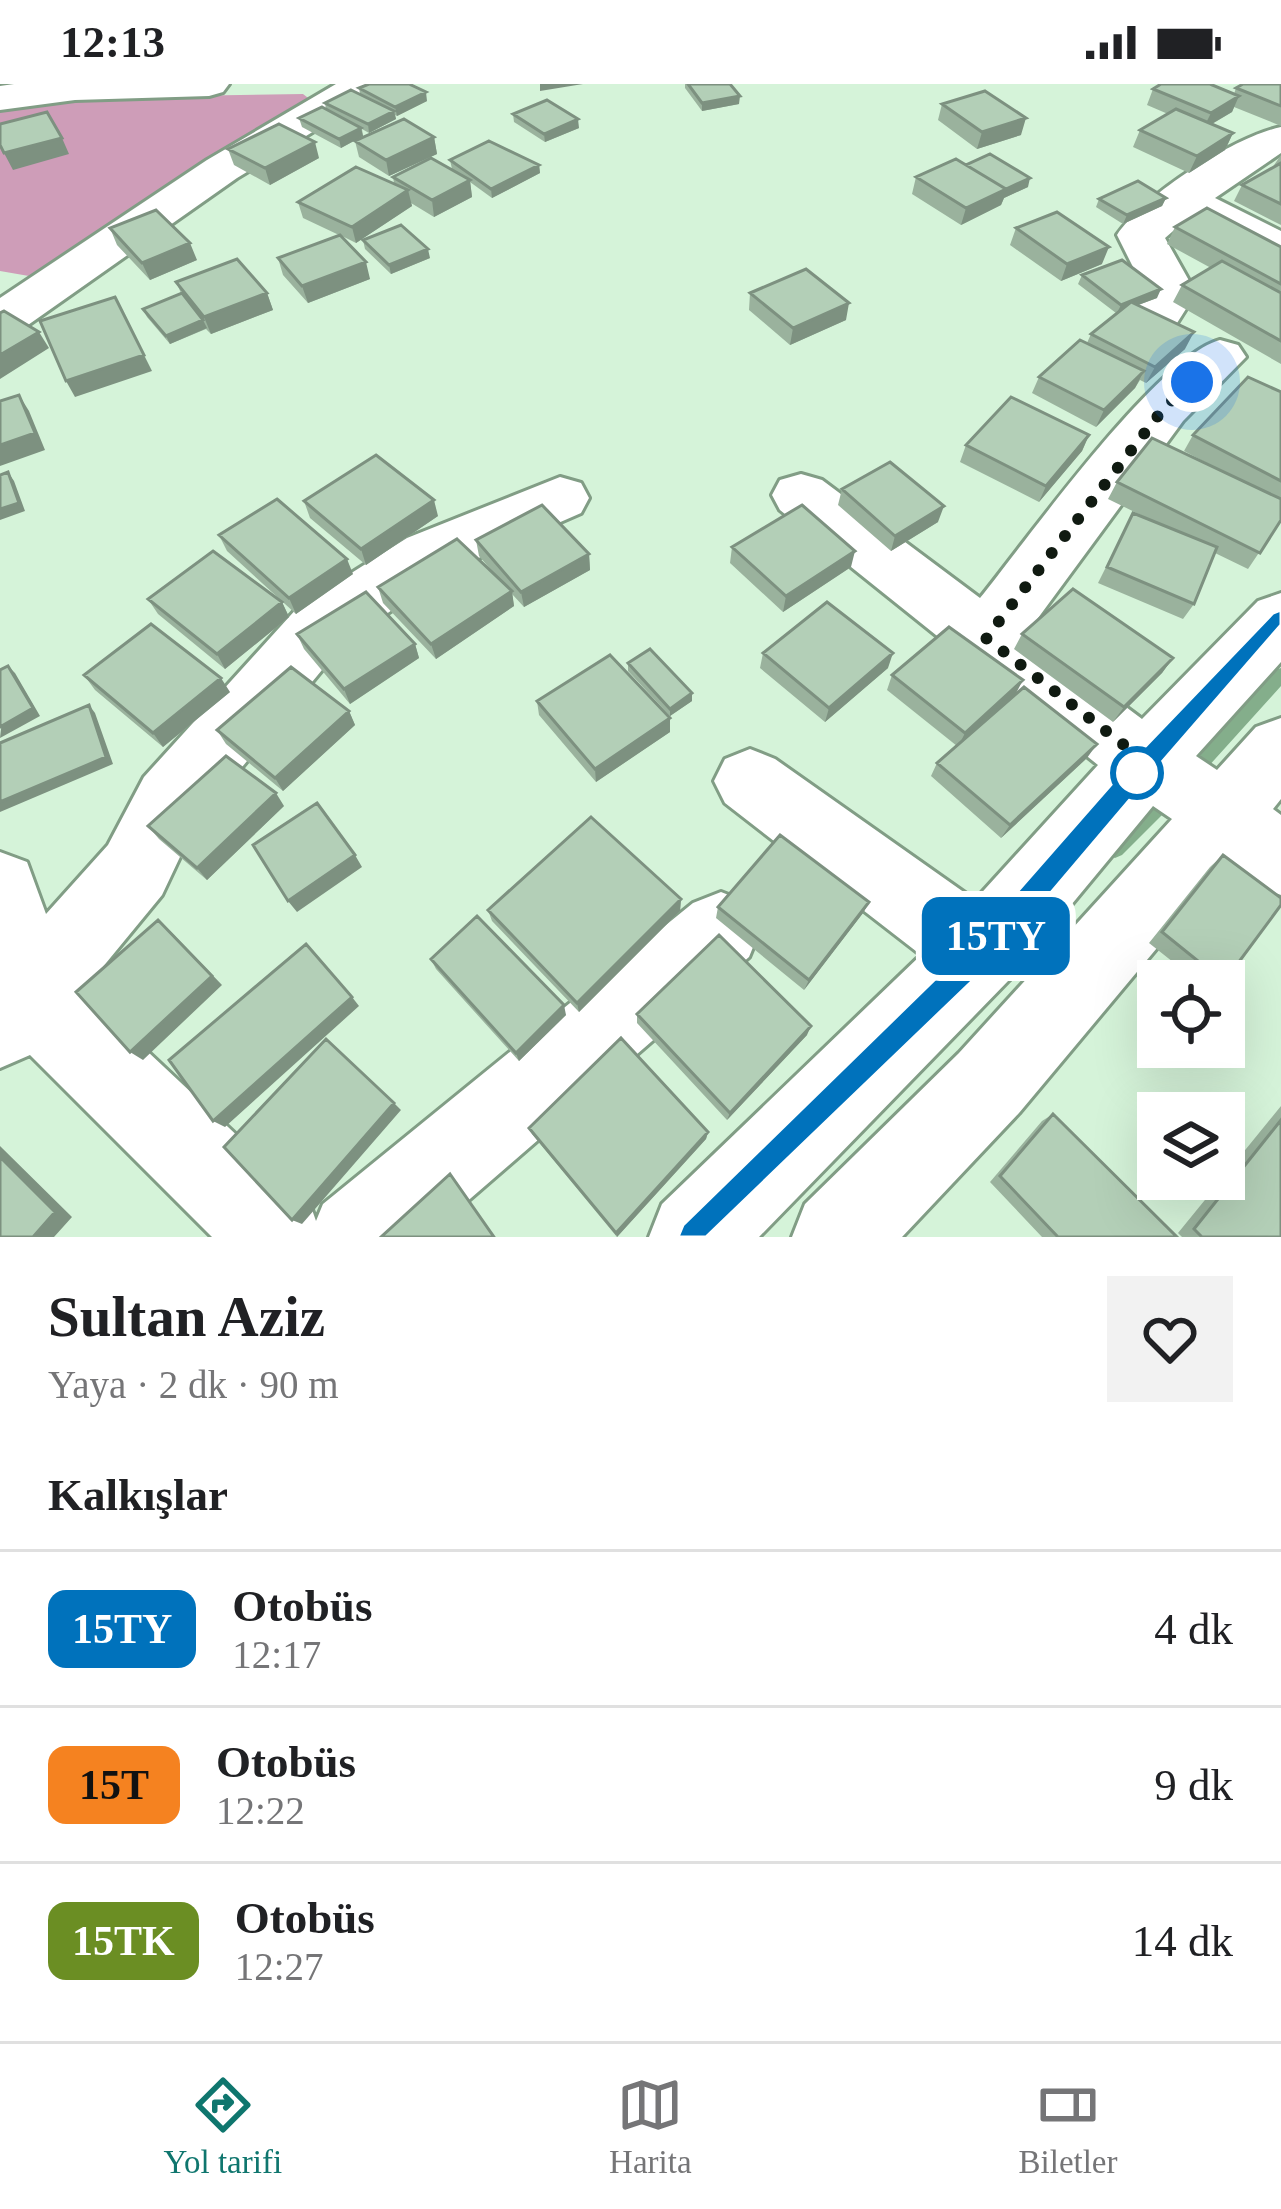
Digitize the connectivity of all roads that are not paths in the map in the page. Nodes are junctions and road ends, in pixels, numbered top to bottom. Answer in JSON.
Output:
{"nodes":[{"id":1,"x":209,"y":84,"type":"edge"},
{"id":2,"x":364,"y":84,"type":"edge"},
{"id":3,"x":0,"y":98,"type":"edge"},
{"id":4,"x":1281,"y":140,"type":"edge"},
{"id":5,"x":1183,"y":199,"type":"junction"},
{"id":6,"x":1281,"y":249,"type":"edge"},
{"id":7,"x":1154,"y":320,"type":"edge"},
{"id":8,"x":0,"y":321,"type":"edge"},
{"id":9,"x":1220,"y":357,"type":"dead end"},
{"id":10,"x":801,"y":495,"type":"dead end"},
{"id":11,"x":560,"y":498,"type":"dead end"},
{"id":12,"x":1281,"y":619,"type":"edge"},
{"id":13,"x":986,"y":638,"type":"junction"},
{"id":14,"x":1281,"y":748,"type":"edge"},
{"id":15,"x":1146,"y":762,"type":"junction"},
{"id":16,"x":750,"y":782,"type":"dead end"},
{"id":17,"x":1252,"y":837,"type":"edge"},
{"id":18,"x":0,"y":888,"type":"edge"},
{"id":19,"x":722,"y":930,"type":"edge"},
{"id":20,"x":982,"y":952,"type":"junction"},
{"id":21,"x":15,"y":1012,"type":"edge"},
{"id":22,"x":249,"y":1228,"type":"edge"},
{"id":23,"x":356,"y":1237,"type":"edge"},
{"id":24,"x":695,"y":1237,"type":"edge"},
{"id":25,"x":838,"y":1237,"type":"edge"}],
"edges":[{"from":1,"to":3,"type":"street"},
{"from":2,"to":8,"type":"street"},
{"from":4,"to":5,"type":"street"},
{"from":5,"to":6,"type":"street"},
{"from":5,"to":7,"type":"street"},
{"from":9,"to":13,"type":"street"},
{"from":10,"to":13,"type":"street"},
{"from":11,"to":21,"type":"street"},
{"from":12,"to":15,"type":"street"},
{"from":13,"to":15,"type":"street"},
{"from":14,"to":17,"type":"street"},
{"from":15,"to":17,"type":"street"},
{"from":15,"to":20,"type":"street"},
{"from":16,"to":20,"type":"street"},
{"from":17,"to":25,"type":"street"},
{"from":18,"to":21,"type":"street"},
{"from":19,"to":23,"type":"street"},
{"from":20,"to":24,"type":"street"},
{"from":21,"to":22,"type":"street"}]}
